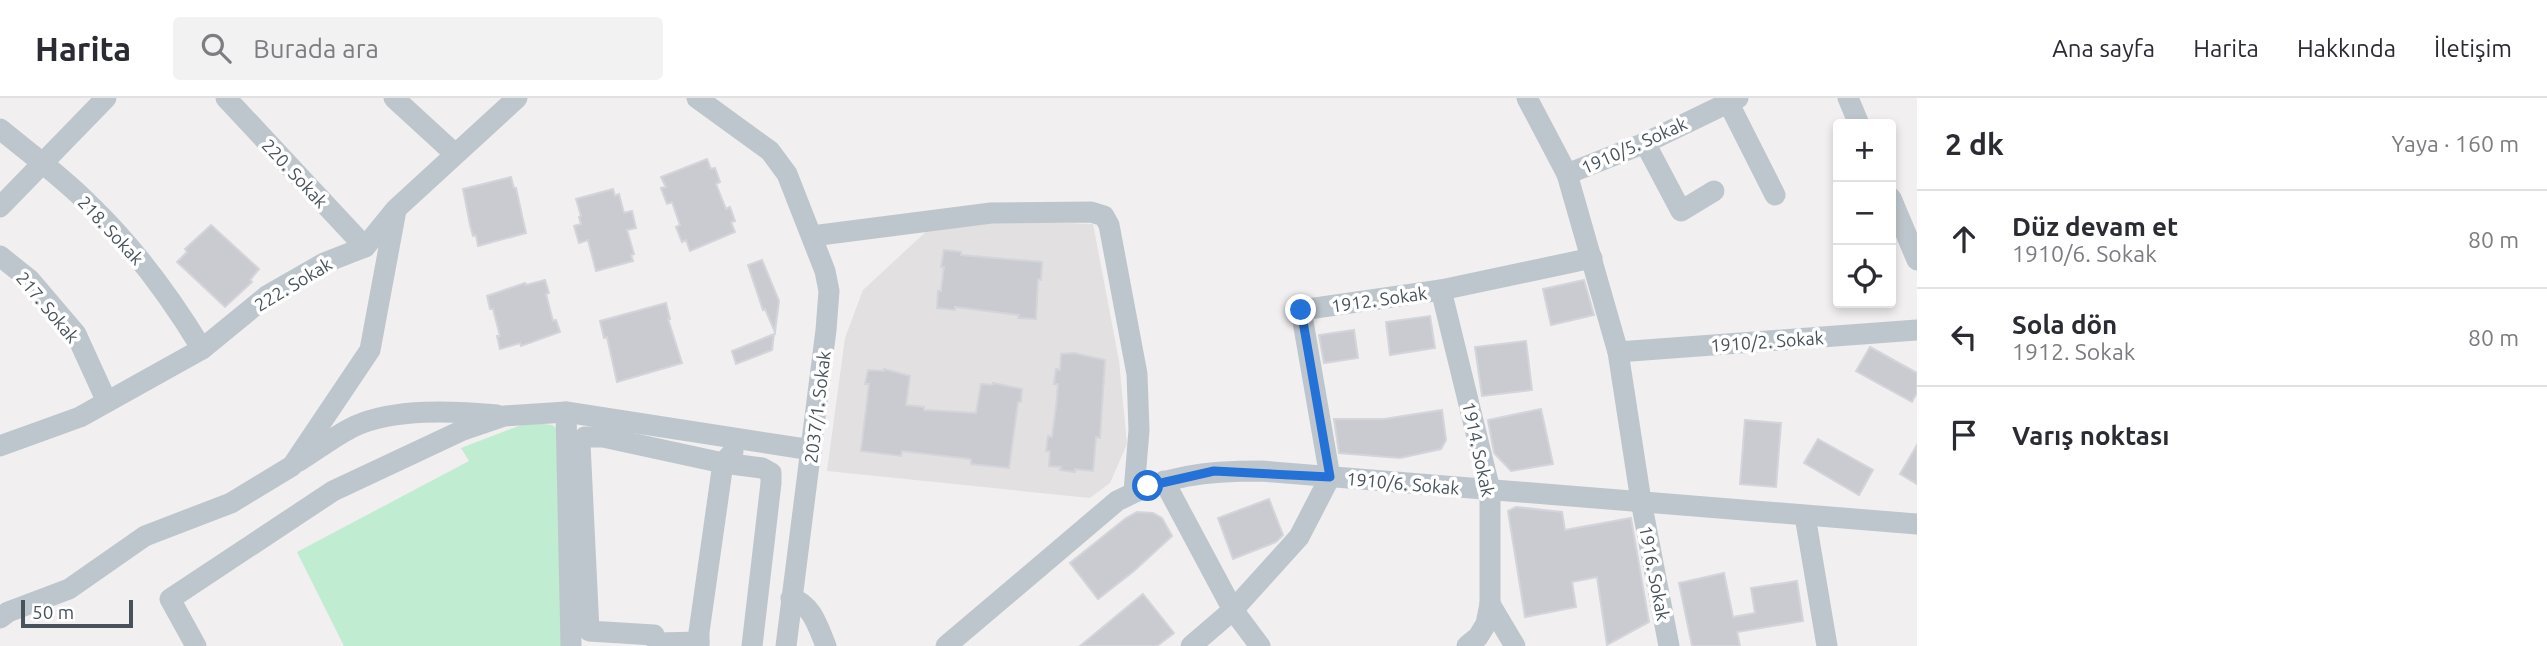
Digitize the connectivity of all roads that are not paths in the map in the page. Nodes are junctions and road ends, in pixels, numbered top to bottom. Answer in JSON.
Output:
{"nodes":[{"id":1,"x":226,"y":98,"type":"edge"},
{"id":2,"x":394,"y":98,"type":"edge"},
{"id":3,"x":517,"y":98,"type":"edge"},
{"id":4,"x":697,"y":98,"type":"edge"},
{"id":5,"x":1527,"y":98,"type":"edge"},
{"id":6,"x":1848,"y":98,"type":"edge"},
{"id":7,"x":104,"y":99,"type":"edge"},
{"id":8,"x":1731,"y":99,"type":"edge"},
{"id":9,"x":1858,"y":119,"type":"edge"},
{"id":10,"x":0,"y":129,"type":"edge"},
{"id":11,"x":1645,"y":143,"type":"junction"},
{"id":12,"x":455,"y":154,"type":"junction"},
{"id":13,"x":42,"y":164,"type":"junction"},
{"id":14,"x":1567,"y":174,"type":"junction"},
{"id":15,"x":1714,"y":191,"type":"dead end"},
{"id":16,"x":1776,"y":195,"type":"dead end"},
{"id":17,"x":0,"y":207,"type":"edge"},
{"id":18,"x":397,"y":209,"type":"junction"},
{"id":19,"x":1896,"y":210,"type":"edge"},
{"id":20,"x":812,"y":236,"type":"junction"},
{"id":21,"x":365,"y":247,"type":"junction"},
{"id":22,"x":0,"y":256,"type":"edge"},
{"id":23,"x":1592,"y":258,"type":"junction"},
{"id":24,"x":1917,"y":260,"type":"edge"},
{"id":25,"x":1441,"y":290,"type":"junction"},
{"id":26,"x":1917,"y":330,"type":"edge"},
{"id":27,"x":202,"y":349,"type":"junction"},
{"id":28,"x":1618,"y":352,"type":"junction"},
{"id":29,"x":107,"y":402,"type":"junction"},
{"id":30,"x":566,"y":412,"type":"junction"},
{"id":31,"x":504,"y":416,"type":"junction"},
{"id":32,"x":744,"y":440,"type":"junction"},
{"id":33,"x":0,"y":446,"type":"edge"},
{"id":34,"x":812,"y":450,"type":"junction"},
{"id":35,"x":723,"y":463,"type":"junction"},
{"id":36,"x":292,"y":466,"type":"junction"},
{"id":37,"x":1330,"y":477,"type":"junction"},
{"id":38,"x":1164,"y":481,"type":"junction"},
{"id":39,"x":1490,"y":490,"type":"junction"},
{"id":40,"x":1133,"y":492,"type":"junction"},
{"id":41,"x":1641,"y":501,"type":"junction"},
{"id":42,"x":1805,"y":516,"type":"junction"},
{"id":43,"x":1917,"y":524,"type":"edge"},
{"id":44,"x":791,"y":598,"type":"junction"},
{"id":45,"x":1490,"y":604,"type":"junction"},
{"id":46,"x":1233,"y":610,"type":"junction"},
{"id":47,"x":0,"y":618,"type":"edge"},
{"id":48,"x":699,"y":644,"type":"edge"},
{"id":49,"x":658,"y":645,"type":"edge"},
{"id":50,"x":196,"y":646,"type":"edge"},
{"id":51,"x":571,"y":646,"type":"edge"},
{"id":52,"x":752,"y":646,"type":"edge"},
{"id":53,"x":786,"y":646,"type":"edge"},
{"id":54,"x":827,"y":646,"type":"edge"},
{"id":55,"x":946,"y":646,"type":"edge"},
{"id":56,"x":1191,"y":646,"type":"edge"},
{"id":57,"x":1260,"y":646,"type":"edge"},
{"id":58,"x":1467,"y":646,"type":"edge"},
{"id":59,"x":1515,"y":646,"type":"edge"},
{"id":60,"x":1669,"y":646,"type":"edge"},
{"id":61,"x":1828,"y":646,"type":"edge"}],
"edges":[{"from":1,"to":21,"type":"street","name":"220. Sokak"},
{"from":2,"to":12,"type":"street"},
{"from":3,"to":12,"type":"street","name":"222. Sokak"},
{"from":4,"to":20,"type":"street","name":"2037/1. Sokak"},
{"from":5,"to":14,"type":"street"},
{"from":6,"to":9,"type":"street"},
{"from":7,"to":13,"type":"street"},
{"from":8,"to":11,"type":"street","name":"1910/5. Sokak"},
{"from":8,"to":16,"type":"street"},
{"from":10,"to":13,"type":"street","name":"218. Sokak"},
{"from":11,"to":14,"type":"street","name":"1910/5. Sokak"},
{"from":11,"to":15,"type":"street"},
{"from":12,"to":18,"type":"street","name":"222. Sokak"},
{"from":13,"to":17,"type":"street"},
{"from":13,"to":27,"type":"street","name":"218. Sokak"},
{"from":14,"to":23,"type":"street"},
{"from":18,"to":21,"type":"street","name":"222. Sokak"},
{"from":18,"to":36,"type":"street"},
{"from":19,"to":24,"type":"street"},
{"from":20,"to":34,"type":"street","name":"2037/1. Sokak"},
{"from":20,"to":40,"type":"street"},
{"from":21,"to":27,"type":"street","name":"222. Sokak"},
{"from":22,"to":29,"type":"street","name":"217. Sokak"},
{"from":23,"to":25,"type":"street","name":"1912. Sokak"},
{"from":23,"to":28,"type":"street"},
{"from":25,"to":37,"type":"street","name":"1912. Sokak"},
{"from":25,"to":39,"type":"street","name":"1914. Sokak"},
{"from":26,"to":28,"type":"street","name":"1910/2. Sokak"},
{"from":27,"to":29,"type":"street","name":"222. Sokak"},
{"from":28,"to":41,"type":"street"},
{"from":29,"to":33,"type":"street","name":"222. Sokak"},
{"from":30,"to":31,"type":"street"},
{"from":30,"to":32,"type":"street"},
{"from":30,"to":51,"type":"street"},
{"from":31,"to":36,"type":"street"},
{"from":31,"to":50,"type":"street"},
{"from":32,"to":34,"type":"street"},
{"from":32,"to":35,"type":"street"},
{"from":34,"to":44,"type":"street","name":"2037/1. Sokak"},
{"from":35,"to":48,"type":"street"},
{"from":35,"to":49,"type":"street"},
{"from":35,"to":52,"type":"street"},
{"from":36,"to":47,"type":"street"},
{"from":37,"to":38,"type":"street","name":"1910/6. Sokak"},
{"from":37,"to":39,"type":"street","name":"1910/6. Sokak"},
{"from":37,"to":46,"type":"street"},
{"from":38,"to":40,"type":"street","name":"1910/6. Sokak"},
{"from":38,"to":46,"type":"street"},
{"from":39,"to":41,"type":"street","name":"1910/6. Sokak"},
{"from":39,"to":45,"type":"street","name":"1914. Sokak"},
{"from":40,"to":55,"type":"street","name":"1910/6. Sokak"},
{"from":41,"to":42,"type":"street","name":"1910/6. Sokak"},
{"from":41,"to":60,"type":"street","name":"1916. Sokak"},
{"from":42,"to":43,"type":"street","name":"1910/6. Sokak"},
{"from":42,"to":61,"type":"street"},
{"from":44,"to":53,"type":"street","name":"2037/1. Sokak"},
{"from":44,"to":54,"type":"street"},
{"from":45,"to":58,"type":"street","name":"1914. Sokak"},
{"from":45,"to":59,"type":"street"},
{"from":46,"to":56,"type":"street"},
{"from":46,"to":57,"type":"street"},
{"from":48,"to":49,"type":"street"}]}
